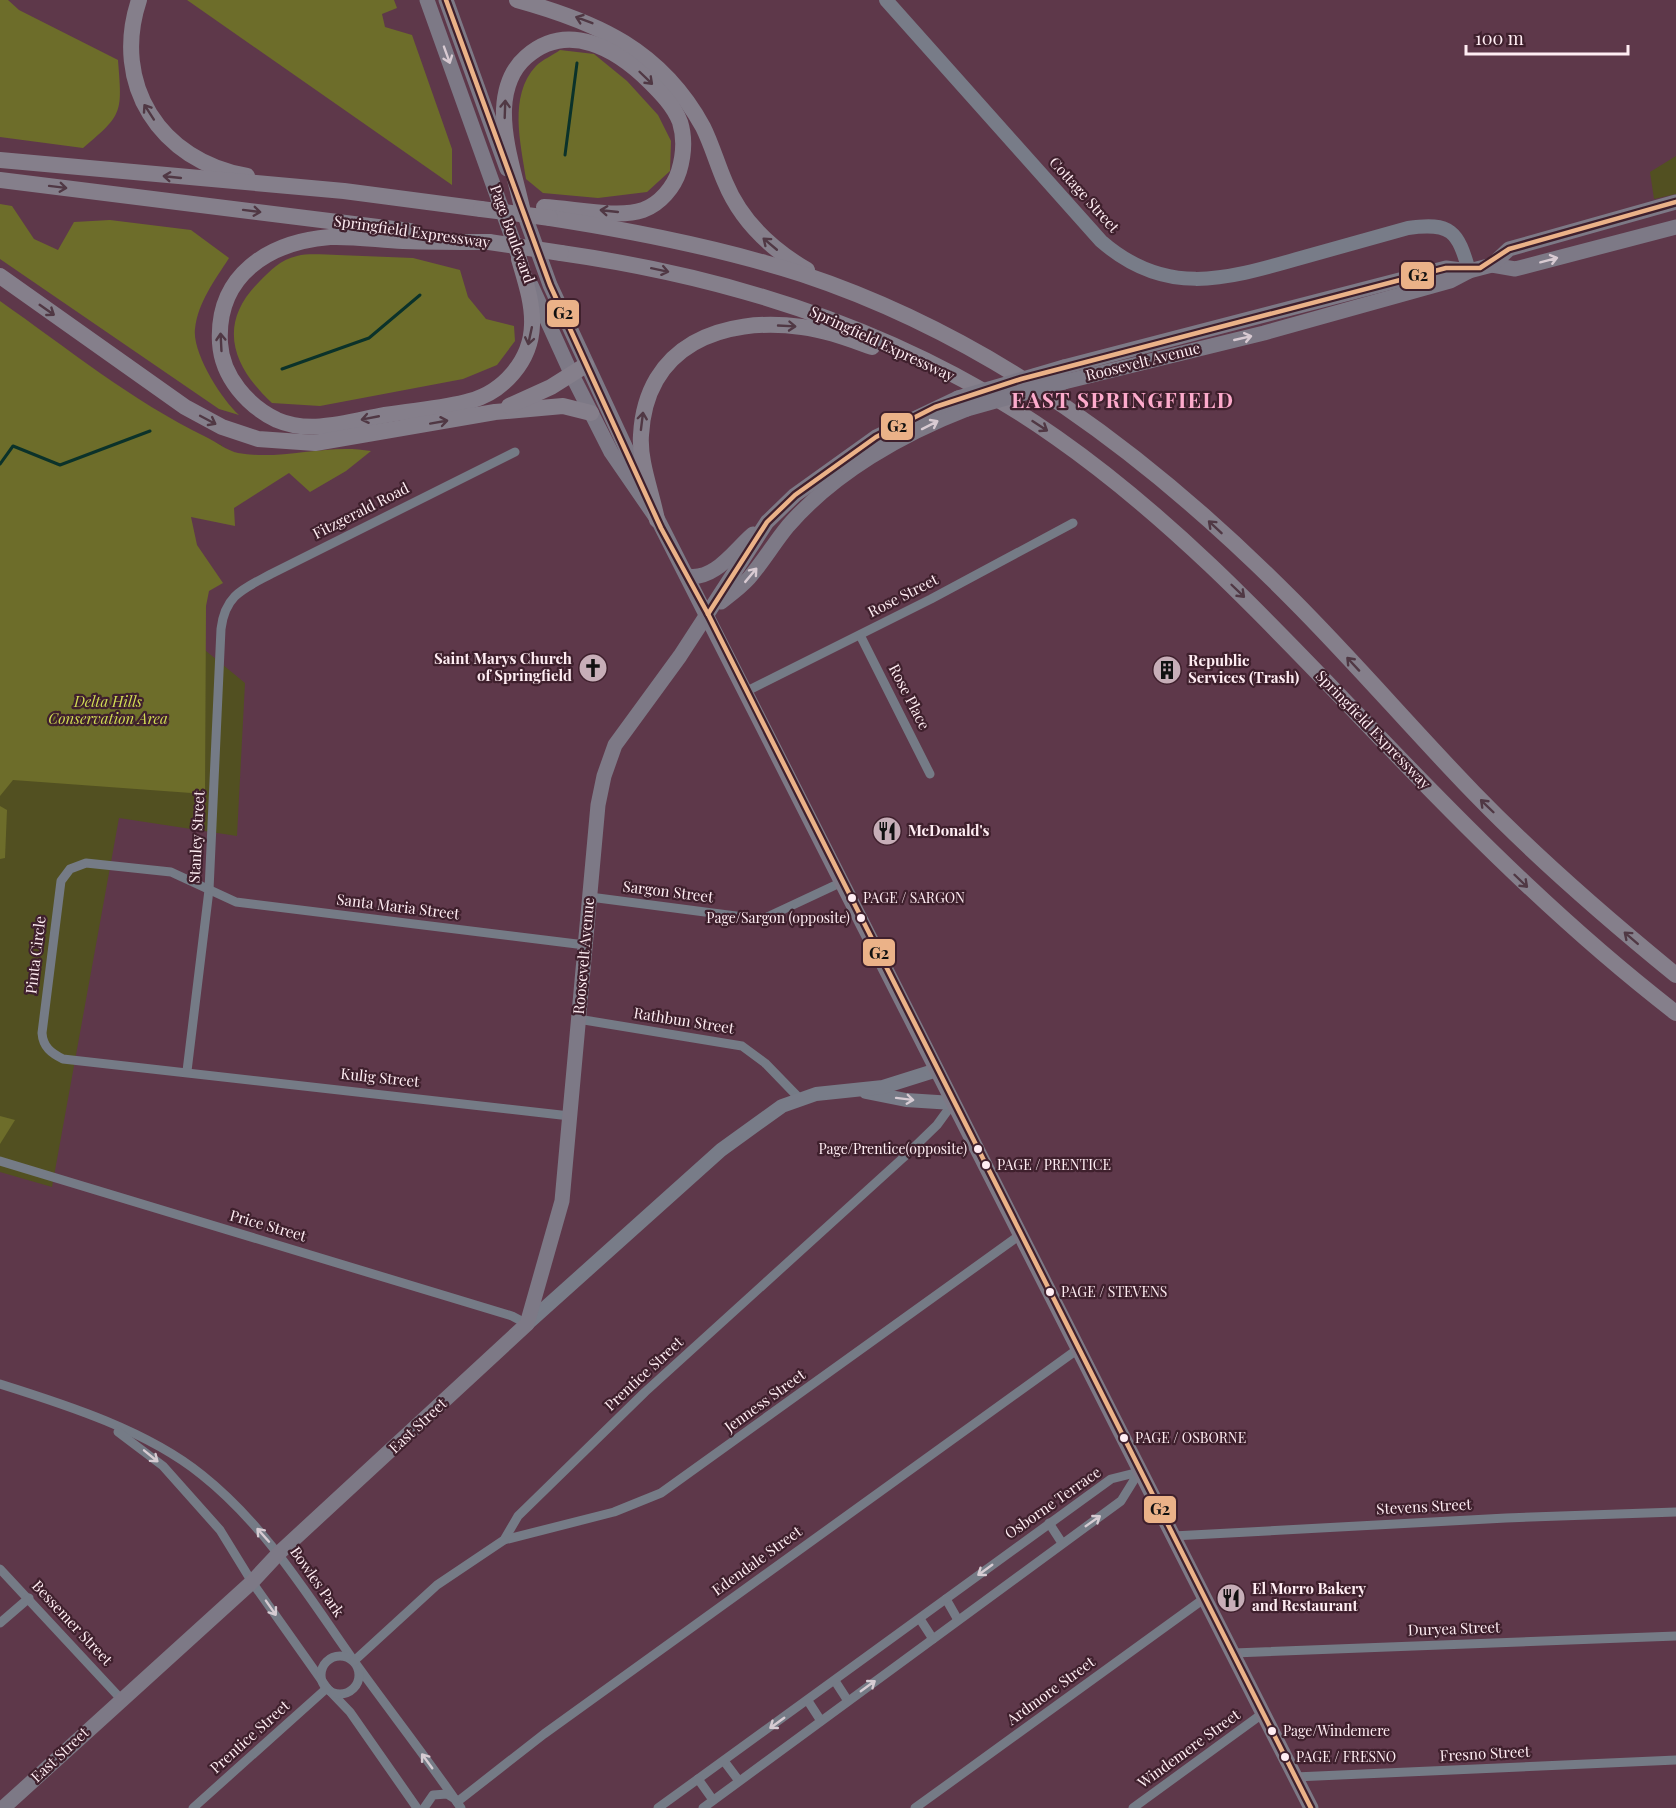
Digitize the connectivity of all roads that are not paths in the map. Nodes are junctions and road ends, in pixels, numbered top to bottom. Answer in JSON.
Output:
{"nodes":[{"id":1,"x":139,"y":0,"type":"edge"},
{"id":2,"x":427,"y":0,"type":"edge"},
{"id":3,"x":446,"y":0,"type":"edge"},
{"id":4,"x":517,"y":0,"type":"edge"},
{"id":5,"x":886,"y":0,"type":"edge"},
{"id":6,"x":0,"y":160,"type":"edge"},
{"id":7,"x":0,"y":180,"type":"edge"},
{"id":8,"x":330,"y":190,"type":"junction"},
{"id":9,"x":1676,"y":202,"type":"edge"},
{"id":10,"x":522,"y":208,"type":"junction"},
{"id":11,"x":1652,"y":209,"type":"junction"},
{"id":12,"x":547,"y":212,"type":"junction"},
{"id":13,"x":1676,"y":227,"type":"edge"},
{"id":14,"x":1658,"y":231,"type":"junction"},
{"id":15,"x":489,"y":242,"type":"junction"},
{"id":16,"x":519,"y":259,"type":"junction"},
{"id":17,"x":1492,"y":265,"type":"junction"},
{"id":18,"x":1469,"y":271,"type":"junction"},
{"id":19,"x":0,"y":276,"type":"edge"},
{"id":20,"x":837,"y":287,"type":"junction"},
{"id":21,"x":586,"y":365,"type":"junction"},
{"id":22,"x":939,"y":368,"type":"junction"},
{"id":23,"x":571,"y":373,"type":"junction"},
{"id":24,"x":1064,"y":375,"type":"junction"},
{"id":25,"x":963,"y":404,"type":"junction"},
{"id":26,"x":495,"y":412,"type":"junction"},
{"id":27,"x":591,"y":413,"type":"junction"},
{"id":28,"x":515,"y":452,"type":"dead end"},
{"id":29,"x":657,"y":520,"type":"junction"},
{"id":30,"x":767,"y":522,"type":"junction"},
{"id":31,"x":1073,"y":523,"type":"dead end"},
{"id":32,"x":687,"y":576,"type":"junction"},
{"id":33,"x":226,"y":605,"type":"joint"},
{"id":34,"x":708,"y":614,"type":"junction"},
{"id":35,"x":860,"y":635,"type":"junction"},
{"id":36,"x":745,"y":692,"type":"junction"},
{"id":37,"x":930,"y":774,"type":"dead end"},
{"id":38,"x":842,"y":882,"type":"junction"},
{"id":39,"x":210,"y":890,"type":"junction"},
{"id":40,"x":590,"y":897,"type":"junction"},
{"id":41,"x":585,"y":945,"type":"junction"},
{"id":42,"x":1676,"y":975,"type":"edge"},
{"id":43,"x":1676,"y":1013,"type":"edge"},
{"id":44,"x":578,"y":1019,"type":"junction"},
{"id":45,"x":937,"y":1070,"type":"junction"},
{"id":46,"x":187,"y":1071,"type":"junction"},
{"id":47,"x":858,"y":1090,"type":"junction"},
{"id":48,"x":800,"y":1099,"type":"junction"},
{"id":49,"x":953,"y":1103,"type":"junction"},
{"id":50,"x":570,"y":1116,"type":"junction"},
{"id":51,"x":0,"y":1161,"type":"edge"},
{"id":52,"x":1020,"y":1235,"type":"junction"},
{"id":53,"x":527,"y":1324,"type":"junction"},
{"id":54,"x":1078,"y":1349,"type":"junction"},
{"id":55,"x":0,"y":1384,"type":"edge"},
{"id":56,"x":104,"y":1422,"type":"junction"},
{"id":57,"x":1139,"y":1472,"type":"junction"},
{"id":58,"x":1676,"y":1512,"type":"edge"},
{"id":59,"x":1049,"y":1523,"type":"junction"},
{"id":60,"x":1173,"y":1536,"type":"junction"},
{"id":61,"x":504,"y":1540,"type":"junction"},
{"id":62,"x":1062,"y":1543,"type":"junction"},
{"id":63,"x":279,"y":1553,"type":"junction"},
{"id":64,"x":0,"y":1569,"type":"edge"},
{"id":65,"x":252,"y":1582,"type":"junction"},
{"id":66,"x":29,"y":1598,"type":"junction"},
{"id":67,"x":1205,"y":1598,"type":"junction"},
{"id":68,"x":946,"y":1599,"type":"junction"},
{"id":69,"x":920,"y":1618,"type":"junction"},
{"id":70,"x":958,"y":1620,"type":"junction"},
{"id":71,"x":0,"y":1623,"type":"edge"},
{"id":72,"x":1676,"y":1636,"type":"edge"},
{"id":73,"x":933,"y":1639,"type":"junction"},
{"id":74,"x":1234,"y":1653,"type":"junction"},
{"id":75,"x":354,"y":1661,"type":"junction"},
{"id":76,"x":835,"y":1681,"type":"junction"},
{"id":77,"x":327,"y":1688,"type":"junction"},
{"id":78,"x":121,"y":1699,"type":"junction"},
{"id":79,"x":808,"y":1701,"type":"junction"},
{"id":80,"x":848,"y":1701,"type":"junction"},
{"id":81,"x":1262,"y":1714,"type":"junction"},
{"id":82,"x":821,"y":1721,"type":"junction"},
{"id":83,"x":1676,"y":1760,"type":"edge"},
{"id":84,"x":724,"y":1761,"type":"junction"},
{"id":85,"x":1295,"y":1777,"type":"junction"},
{"id":86,"x":699,"y":1779,"type":"junction"},
{"id":87,"x":739,"y":1781,"type":"junction"},
{"id":88,"x":713,"y":1800,"type":"junction"},
{"id":89,"x":460,"y":1806,"type":"edge"},
{"id":90,"x":3,"y":1808,"type":"edge"},
{"id":91,"x":193,"y":1808,"type":"edge"},
{"id":92,"x":417,"y":1808,"type":"edge"},
{"id":93,"x":423,"y":1808,"type":"edge"},
{"id":94,"x":658,"y":1808,"type":"edge"},
{"id":95,"x":703,"y":1808,"type":"edge"},
{"id":96,"x":915,"y":1808,"type":"edge"},
{"id":97,"x":1132,"y":1808,"type":"edge"},
{"id":98,"x":1311,"y":1808,"type":"edge"}],
"edges":[{"from":8,"to":1,"type":"highway","one_way":true},
{"from":2,"to":16,"type":"main road","name":"Page Boulevard","one_way":true},
{"from":3,"to":10,"type":"main road","name":"Page Boulevard"},
{"from":20,"to":4,"type":"highway","one_way":true},
{"from":5,"to":18,"type":"main road","name":"Cottage Street"},
{"from":8,"to":6,"type":"highway","name":"Springfield Expressway","one_way":true},
{"from":7,"to":15,"type":"highway","name":"Springfield Expressway","one_way":true},
{"from":8,"to":12,"type":"highway","name":"Springfield Expressway","bridge":true},
{"from":9,"to":11,"type":"main road","name":"Roosevelt Avenue"},
{"from":10,"to":12,"type":"highway","one_way":true},
{"from":10,"to":21,"type":"main road","name":"Page Boulevard"},
{"from":11,"to":14,"type":"main road"},
{"from":11,"to":17,"type":"main road","name":"Roosevelt Avenue"},
{"from":12,"to":20,"type":"highway","name":"Springfield Expressway"},
{"from":13,"to":14,"type":"main road","name":"Roosevelt Avenue"},
{"from":17,"to":14,"type":"main road","name":"Roosevelt Avenue","one_way":true},
{"from":16,"to":15,"type":"highway","one_way":true},
{"from":15,"to":22,"type":"highway","name":"Springfield Expressway","one_way":true,"bridge":true},
{"from":16,"to":23,"type":"main road","name":"Page Boulevard"},
{"from":17,"to":18,"type":"main road","name":"Roosevelt Avenue"},
{"from":24,"to":18,"type":"main road","name":"Roosevelt Avenue","one_way":true},
{"from":18,"to":24,"type":"main road","name":"Roosevelt Avenue"},
{"from":19,"to":26,"type":"highway","one_way":true},
{"from":42,"to":20,"type":"highway","name":"Springfield Expressway","one_way":true},
{"from":21,"to":23,"type":"highway"},
{"from":21,"to":29,"type":"main road","name":"Page Boulevard"},
{"from":29,"to":22,"type":"highway","one_way":true},
{"from":22,"to":43,"type":"highway","name":"Springfield Expressway","one_way":true},
{"from":23,"to":26,"type":"highway"},
{"from":23,"to":27,"type":"main road","name":"Page Boulevard"},
{"from":24,"to":25,"type":"main road","name":"Roosevelt Avenue","bridge":true},
{"from":25,"to":30,"type":"main road","name":"Roosevelt Avenue"},
{"from":34,"to":25,"type":"main road","name":"Roosevelt Avenue","one_way":true},
{"from":26,"to":27,"type":"highway"},
{"from":27,"to":29,"type":"main road","name":"Page Boulevard"},
{"from":28,"to":33,"type":"street","name":"Fitzgerald Road"},
{"from":29,"to":32,"type":"main road","name":"Page Boulevard"},
{"from":30,"to":32,"type":"main road"},
{"from":30,"to":34,"type":"main road","name":"Roosevelt Avenue"},
{"from":31,"to":35,"type":"street","name":"Rose Street"},
{"from":32,"to":34,"type":"main road","name":"Page Boulevard"},
{"from":33,"to":39,"type":"street","name":"Stanley Street"},
{"from":34,"to":36,"type":"main road","name":"Page Boulevard"},
{"from":34,"to":40,"type":"main road","name":"Roosevelt Avenue"},
{"from":35,"to":36,"type":"street","name":"Rose Street"},
{"from":35,"to":37,"type":"street","name":"Rose Place"},
{"from":36,"to":38,"type":"main road","name":"Page Boulevard"},
{"from":38,"to":40,"type":"street","name":"Sargon Street"},
{"from":38,"to":45,"type":"main road","name":"Page Boulevard"},
{"from":39,"to":41,"type":"street","name":"Santa Maria Street"},
{"from":39,"to":46,"type":"street","name":"Stanley Street"},
{"from":39,"to":46,"type":"street","name":"Pinta Circle"},
{"from":40,"to":41,"type":"main road","name":"Roosevelt Avenue"},
{"from":41,"to":44,"type":"main road","name":"Roosevelt Avenue"},
{"from":44,"to":48,"type":"street","name":"Rathbun Street"},
{"from":44,"to":50,"type":"main road","name":"Roosevelt Avenue"},
{"from":45,"to":47,"type":"main road","name":"East Street"},
{"from":45,"to":49,"type":"main road","name":"Page Boulevard"},
{"from":46,"to":50,"type":"street","name":"Kulig Street"},
{"from":47,"to":48,"type":"main road","name":"East Street"},
{"from":47,"to":49,"type":"main road","name":"East Street","one_way":true},
{"from":48,"to":53,"type":"main road","name":"East Street"},
{"from":49,"to":52,"type":"main road","name":"Page Boulevard"},
{"from":49,"to":61,"type":"street","name":"Prentice Street"},
{"from":50,"to":53,"type":"main road","name":"Roosevelt Avenue"},
{"from":51,"to":53,"type":"street","name":"Price Street"},
{"from":52,"to":54,"type":"main road","name":"Page Boulevard"},
{"from":52,"to":61,"type":"street","name":"Jenness Street"},
{"from":53,"to":63,"type":"main road","name":"East Street"},
{"from":54,"to":57,"type":"main road","name":"Page Boulevard"},
{"from":54,"to":89,"type":"street","name":"Edendale Street"},
{"from":55,"to":56,"type":"street","name":"Bowles Park"},
{"from":63,"to":56,"type":"street","name":"Bowles Park","one_way":true},
{"from":56,"to":65,"type":"street","name":"Bowles Park","one_way":true},
{"from":57,"to":59,"type":"street","name":"Osborne Terrace"},
{"from":57,"to":60,"type":"main road","name":"Page Boulevard"},
{"from":62,"to":57,"type":"street","one_way":true},
{"from":58,"to":60,"type":"street","name":"Stevens Street"},
{"from":59,"to":62,"type":"street"},
{"from":59,"to":68,"type":"street","name":"Osborne Terrace","one_way":true},
{"from":60,"to":67,"type":"main road","name":"Page Boulevard"},
{"from":61,"to":75,"type":"street","name":"Prentice Street"},
{"from":62,"to":70,"type":"street"},
{"from":63,"to":65,"type":"main road","name":"East Street"},
{"from":63,"to":75,"type":"street","name":"Bowles Park"},
{"from":64,"to":66,"type":"street","name":"Bessemer Street"},
{"from":65,"to":77,"type":"street","name":"Bowles Park","one_way":true},
{"from":65,"to":78,"type":"main road","name":"East Street"},
{"from":66,"to":71,"type":"street"},
{"from":66,"to":78,"type":"street","name":"Bessemer Street"},
{"from":67,"to":74,"type":"main road","name":"Page Boulevard"},
{"from":67,"to":96,"type":"street","name":"Ardmore Street"},
{"from":68,"to":69,"type":"street","name":"Osborne Terrace"},
{"from":68,"to":70,"type":"street"},
{"from":69,"to":73,"type":"street"},
{"from":69,"to":76,"type":"street","name":"Osborne Terrace"},
{"from":70,"to":73,"type":"street"},
{"from":72,"to":74,"type":"street","name":"Duryea Street"},
{"from":80,"to":73,"type":"street","one_way":true},
{"from":74,"to":81,"type":"main road","name":"Page Boulevard"},
{"from":75,"to":77,"type":"street"},
{"from":75,"to":77,"type":"street"},
{"from":89,"to":75,"type":"street","name":"Bowles Park","one_way":true},
{"from":76,"to":79,"type":"street","name":"Osborne Terrace"},
{"from":76,"to":80,"type":"street"},
{"from":77,"to":91,"type":"street","name":"Prentice Street"},
{"from":77,"to":92,"type":"street","name":"Bowles Park"},
{"from":78,"to":90,"type":"main road","name":"East Street"},
{"from":79,"to":82,"type":"street"},
{"from":79,"to":84,"type":"street","name":"Osborne Terrace","one_way":true},
{"from":80,"to":82,"type":"street"},
{"from":81,"to":85,"type":"main road","name":"Page Boulevard"},
{"from":81,"to":97,"type":"street","name":"Windemere Street"},
{"from":82,"to":87,"type":"street"},
{"from":83,"to":85,"type":"street","name":"Fresno Street"},
{"from":84,"to":86,"type":"street","name":"Osborne Terrace"},
{"from":84,"to":87,"type":"street"},
{"from":85,"to":98,"type":"main road","name":"Page Boulevard"},
{"from":86,"to":88,"type":"street"},
{"from":86,"to":94,"type":"street","name":"Osborne Terrace"},
{"from":87,"to":88,"type":"street"},
{"from":88,"to":95,"type":"street"},
{"from":89,"to":93,"type":"street"}]}
